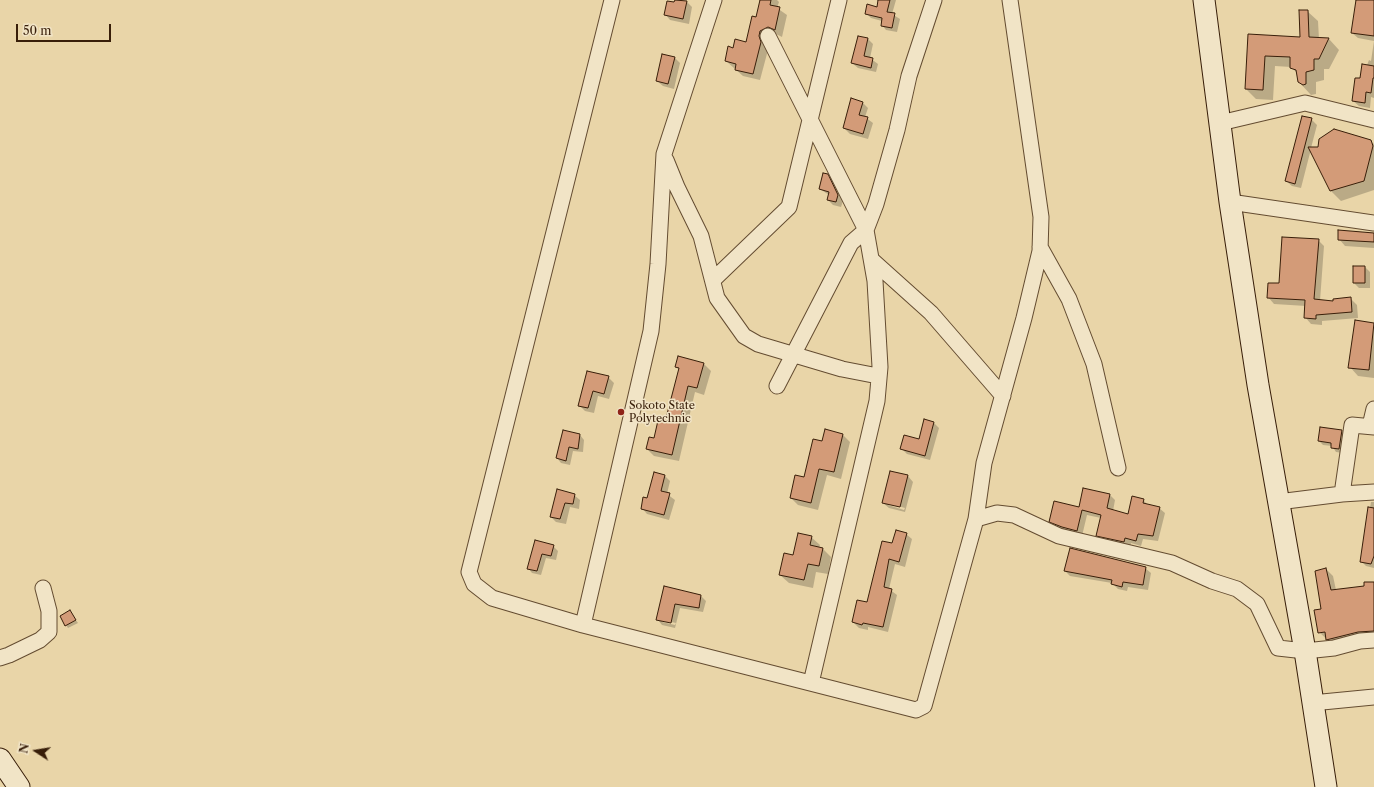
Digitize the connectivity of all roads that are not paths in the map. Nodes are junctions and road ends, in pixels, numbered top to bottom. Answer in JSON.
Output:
{"nodes":[{"id":1,"x":612,"y":0,"type":"edge"},
{"id":2,"x":714,"y":0,"type":"edge"},
{"id":3,"x":839,"y":0,"type":"edge"},
{"id":4,"x":934,"y":0,"type":"edge"},
{"id":5,"x":1010,"y":0,"type":"edge"},
{"id":6,"x":1204,"y":0,"type":"edge"},
{"id":7,"x":768,"y":36,"type":"dead end"},
{"id":8,"x":811,"y":119,"type":"junction"},
{"id":9,"x":1374,"y":120,"type":"edge"},
{"id":10,"x":1220,"y":123,"type":"junction"},
{"id":11,"x":664,"y":154,"type":"junction"},
{"id":12,"x":1230,"y":202,"type":"junction"},
{"id":13,"x":1374,"y":223,"type":"edge"},
{"id":14,"x":866,"y":230,"type":"junction"},
{"id":15,"x":1040,"y":246,"type":"junction"},
{"id":16,"x":872,"y":260,"type":"junction"},
{"id":17,"x":713,"y":280,"type":"junction"},
{"id":18,"x":794,"y":354,"type":"junction"},
{"id":19,"x":878,"y":376,"type":"junction"},
{"id":20,"x":777,"y":386,"type":"dead end"},
{"id":21,"x":1003,"y":396,"type":"junction"},
{"id":22,"x":1374,"y":409,"type":"edge"},
{"id":23,"x":1372,"y":426,"type":"edge"},
{"id":24,"x":1118,"y":468,"type":"dead end"},
{"id":25,"x":1374,"y":492,"type":"edge"},
{"id":26,"x":1342,"y":494,"type":"junction"},
{"id":27,"x":1278,"y":502,"type":"junction"},
{"id":28,"x":976,"y":519,"type":"junction"},
{"id":29,"x":43,"y":588,"type":"dead end"},
{"id":30,"x":583,"y":625,"type":"junction"},
{"id":31,"x":1374,"y":640,"type":"edge"},
{"id":32,"x":1305,"y":651,"type":"junction"},
{"id":33,"x":0,"y":658,"type":"edge"},
{"id":34,"x":812,"y":683,"type":"junction"},
{"id":35,"x":1374,"y":698,"type":"edge"},
{"id":36,"x":1312,"y":703,"type":"junction"},
{"id":37,"x":0,"y":759,"type":"edge"},
{"id":38,"x":19,"y":787,"type":"edge"},
{"id":39,"x":1326,"y":787,"type":"edge"}],
"edges":[{"from":1,"to":30,"type":"street"},
{"from":2,"to":11,"type":"street"},
{"from":3,"to":8,"type":"street"},
{"from":4,"to":14,"type":"street"},
{"from":5,"to":15,"type":"street"},
{"from":6,"to":10,"type":"street"},
{"from":7,"to":8,"type":"street"},
{"from":8,"to":14,"type":"street"},
{"from":8,"to":17,"type":"street"},
{"from":9,"to":10,"type":"street"},
{"from":10,"to":12,"type":"street"},
{"from":11,"to":17,"type":"street"},
{"from":11,"to":30,"type":"street"},
{"from":12,"to":13,"type":"street"},
{"from":12,"to":27,"type":"street"},
{"from":14,"to":16,"type":"street"},
{"from":14,"to":18,"type":"street"},
{"from":15,"to":21,"type":"street"},
{"from":15,"to":24,"type":"street"},
{"from":16,"to":19,"type":"street"},
{"from":16,"to":21,"type":"street"},
{"from":17,"to":18,"type":"street"},
{"from":18,"to":19,"type":"street"},
{"from":18,"to":20,"type":"street"},
{"from":19,"to":34,"type":"street"},
{"from":21,"to":28,"type":"street"},
{"from":22,"to":23,"type":"street"},
{"from":23,"to":26,"type":"street"},
{"from":25,"to":26,"type":"street"},
{"from":26,"to":27,"type":"street"},
{"from":27,"to":32,"type":"street"},
{"from":28,"to":32,"type":"street"},
{"from":28,"to":34,"type":"street"},
{"from":29,"to":33,"type":"street"},
{"from":30,"to":34,"type":"street"},
{"from":31,"to":32,"type":"street"},
{"from":32,"to":36,"type":"street"},
{"from":35,"to":36,"type":"street"},
{"from":36,"to":39,"type":"street"},
{"from":37,"to":38,"type":"street"}]}
